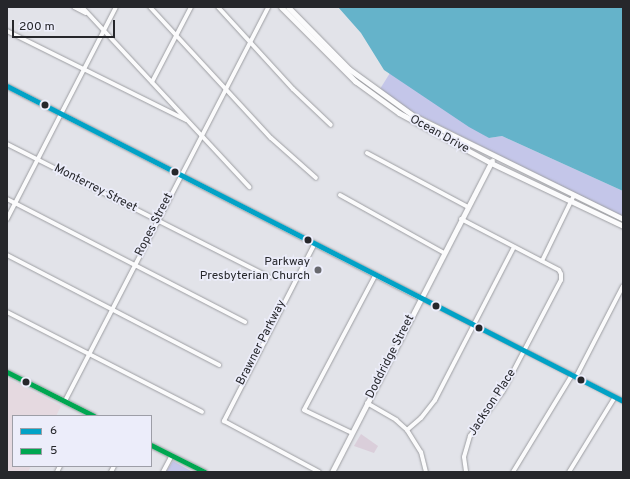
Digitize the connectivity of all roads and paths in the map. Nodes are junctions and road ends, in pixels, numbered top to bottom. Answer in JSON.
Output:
{"nodes":[{"id":1,"x":74,"y":7,"type":"edge"},
{"id":2,"x":82,"y":7,"type":"edge"},
{"id":3,"x":116,"y":7,"type":"edge"},
{"id":4,"x":150,"y":7,"type":"edge"},
{"id":5,"x":191,"y":7,"type":"edge"},
{"id":6,"x":218,"y":7,"type":"edge"},
{"id":7,"x":268,"y":7,"type":"edge"},
{"id":8,"x":281,"y":7,"type":"edge"},
{"id":9,"x":288,"y":7,"type":"edge"},
{"id":10,"x":88,"y":15,"type":"junction"},
{"id":11,"x":104,"y":28,"type":"junction"},
{"id":12,"x":306,"y":30,"type":"junction"},
{"id":13,"x":7,"y":32,"type":"edge"},
{"id":14,"x":176,"y":36,"type":"junction"},
{"id":15,"x":250,"y":42,"type":"junction"},
{"id":16,"x":84,"y":70,"type":"junction"},
{"id":17,"x":152,"y":82,"type":"junction"},
{"id":18,"x":7,"y":86,"type":"edge"},
{"id":19,"x":225,"y":89,"type":"junction"},
{"id":20,"x":400,"y":110,"type":"junction"},
{"id":21,"x":61,"y":114,"type":"junction"},
{"id":22,"x":187,"y":120,"type":"junction"},
{"id":23,"x":331,"y":125,"type":"dead end"},
{"id":24,"x":201,"y":135,"type":"junction"},
{"id":25,"x":7,"y":144,"type":"edge"},
{"id":26,"x":367,"y":153,"type":"dead end"},
{"id":27,"x":494,"y":157,"type":"junction"},
{"id":28,"x":38,"y":160,"type":"junction"},
{"id":29,"x":491,"y":163,"type":"junction"},
{"id":30,"x":180,"y":175,"type":"junction"},
{"id":31,"x":316,"y":178,"type":"dead end"},
{"id":32,"x":249,"y":187,"type":"dead end"},
{"id":33,"x":340,"y":195,"type":"dead end"},
{"id":34,"x":574,"y":195,"type":"junction"},
{"id":35,"x":7,"y":199,"type":"edge"},
{"id":36,"x":571,"y":202,"type":"junction"},
{"id":37,"x":15,"y":203,"type":"junction"},
{"id":38,"x":468,"y":207,"type":"junction"},
{"id":39,"x":603,"y":209,"type":"junction"},
{"id":40,"x":600,"y":215,"type":"junction"},
{"id":41,"x":7,"y":219,"type":"edge"},
{"id":42,"x":623,"y":219,"type":"edge"},
{"id":43,"x":158,"y":220,"type":"junction"},
{"id":44,"x":461,"y":220,"type":"junction"},
{"id":45,"x":623,"y":226,"type":"edge"},
{"id":46,"x":314,"y":244,"type":"junction"},
{"id":47,"x":514,"y":247,"type":"junction"},
{"id":48,"x":444,"y":253,"type":"junction"},
{"id":49,"x":7,"y":255,"type":"edge"},
{"id":50,"x":542,"y":261,"type":"junction"},
{"id":51,"x":135,"y":265,"type":"junction"},
{"id":52,"x":375,"y":276,"type":"junction"},
{"id":53,"x":269,"y":277,"type":"dead end"},
{"id":54,"x":623,"y":286,"type":"edge"},
{"id":55,"x":421,"y":298,"type":"junction"},
{"id":56,"x":112,"y":308,"type":"junction"},
{"id":57,"x":7,"y":312,"type":"edge"},
{"id":58,"x":245,"y":322,"type":"dead end"},
{"id":59,"x":473,"y":325,"type":"junction"},
{"id":60,"x":524,"y":351,"type":"junction"},
{"id":61,"x":89,"y":354,"type":"junction"},
{"id":62,"x":220,"y":365,"type":"dead end"},
{"id":63,"x":7,"y":372,"type":"edge"},
{"id":64,"x":574,"y":376,"type":"junction"},
{"id":65,"x":615,"y":397,"type":"junction"},
{"id":66,"x":65,"y":401,"type":"junction"},
{"id":67,"x":623,"y":402,"type":"edge"},
{"id":68,"x":367,"y":404,"type":"junction"},
{"id":69,"x":202,"y":412,"type":"dead end"},
{"id":70,"x":87,"y":414,"type":"edge"},
{"id":71,"x":406,"y":430,"type":"junction"},
{"id":72,"x":352,"y":433,"type":"junction"},
{"id":73,"x":152,"y":445,"type":"edge"},
{"id":74,"x":172,"y":455,"type":"junction"},
{"id":75,"x":197,"y":470,"type":"edge"},
{"id":76,"x":163,"y":472,"type":"edge"},
{"id":77,"x":205,"y":472,"type":"edge"},
{"id":78,"x":319,"y":472,"type":"edge"},
{"id":79,"x":332,"y":472,"type":"edge"},
{"id":80,"x":426,"y":472,"type":"edge"},
{"id":81,"x":466,"y":472,"type":"edge"},
{"id":82,"x":513,"y":472,"type":"edge"},
{"id":83,"x":569,"y":472,"type":"edge"}],
"edges":[{"from":1,"to":10,"type":"street"},
{"from":2,"to":10,"type":"street"},
{"from":3,"to":11,"type":"street"},
{"from":4,"to":14,"type":"street"},
{"from":5,"to":14,"type":"street"},
{"from":6,"to":15,"type":"street"},
{"from":7,"to":15,"type":"street","name":"Ropes Street"},
{"from":8,"to":12,"type":"main road","name":"Ocean Drive"},
{"from":9,"to":12,"type":"main road","name":"Ocean Drive"},
{"from":10,"to":11,"type":"street"},
{"from":11,"to":16,"type":"street"},
{"from":11,"to":17,"type":"street"},
{"from":12,"to":20,"type":"main road","name":"Ocean Drive"},
{"from":13,"to":16,"type":"street"},
{"from":14,"to":17,"type":"street"},
{"from":14,"to":19,"type":"street"},
{"from":15,"to":19,"type":"street","name":"Ropes Street"},
{"from":15,"to":23,"type":"street"},
{"from":16,"to":21,"type":"street"},
{"from":16,"to":22,"type":"street"},
{"from":17,"to":22,"type":"street"},
{"from":18,"to":21,"type":"main road"},
{"from":19,"to":24,"type":"street","name":"Ropes Street"},
{"from":19,"to":31,"type":"street"},
{"from":20,"to":27,"type":"main road","name":"Ocean Drive"},
{"from":20,"to":29,"type":"main road","name":"Ocean Drive"},
{"from":21,"to":28,"type":"street"},
{"from":21,"to":30,"type":"main road"},
{"from":22,"to":24,"type":"street"},
{"from":24,"to":30,"type":"street","name":"Ropes Street"},
{"from":24,"to":32,"type":"street"},
{"from":25,"to":28,"type":"street","name":"Monterrey Street"},
{"from":26,"to":38,"type":"street"},
{"from":27,"to":29,"type":"main road","name":"Doddridge Street"},
{"from":27,"to":34,"type":"main road","name":"Ocean Drive"},
{"from":28,"to":37,"type":"street"},
{"from":28,"to":43,"type":"street","name":"Monterrey Street"},
{"from":29,"to":36,"type":"main road","name":"Ocean Drive"},
{"from":29,"to":38,"type":"main road","name":"Doddridge Street"},
{"from":30,"to":43,"type":"street","name":"Ropes Street"},
{"from":30,"to":46,"type":"main road"},
{"from":33,"to":48,"type":"street"},
{"from":34,"to":36,"type":"street"},
{"from":34,"to":39,"type":"main road","name":"Ocean Drive"},
{"from":35,"to":37,"type":"street"},
{"from":36,"to":40,"type":"main road","name":"Ocean Drive"},
{"from":36,"to":50,"type":"street"},
{"from":37,"to":41,"type":"street"},
{"from":37,"to":51,"type":"street"},
{"from":38,"to":44,"type":"main road","name":"Doddridge Street"},
{"from":39,"to":40,"type":"main road"},
{"from":39,"to":42,"type":"main road","name":"Ocean Drive"},
{"from":40,"to":45,"type":"main road","name":"Ocean Drive"},
{"from":43,"to":51,"type":"street","name":"Ropes Street"},
{"from":43,"to":53,"type":"street","name":"Monterrey Street"},
{"from":44,"to":47,"type":"street"},
{"from":44,"to":48,"type":"main road","name":"Doddridge Street"},
{"from":46,"to":52,"type":"main road"},
{"from":46,"to":78,"type":"street","name":"Brawner Parkway"},
{"from":47,"to":50,"type":"street"},
{"from":47,"to":59,"type":"street"},
{"from":48,"to":55,"type":"main road","name":"Doddridge Street"},
{"from":49,"to":56,"type":"street"},
{"from":50,"to":60,"type":"street","name":"Jackson Place"},
{"from":51,"to":56,"type":"street","name":"Ropes Street"},
{"from":51,"to":58,"type":"street"},
{"from":52,"to":55,"type":"main road"},
{"from":52,"to":72,"type":"street"},
{"from":54,"to":64,"type":"street"},
{"from":55,"to":59,"type":"street"},
{"from":55,"to":68,"type":"main road","name":"Doddridge Street"},
{"from":56,"to":61,"type":"street","name":"Ropes Street"},
{"from":56,"to":62,"type":"street"},
{"from":57,"to":61,"type":"street"},
{"from":59,"to":60,"type":"street"},
{"from":59,"to":71,"type":"street"},
{"from":60,"to":64,"type":"street"},
{"from":60,"to":81,"type":"street","name":"Jackson Place"},
{"from":61,"to":66,"type":"street","name":"Ropes Street"},
{"from":61,"to":69,"type":"street"},
{"from":63,"to":66,"type":"main road"},
{"from":64,"to":65,"type":"street"},
{"from":64,"to":82,"type":"street"},
{"from":65,"to":67,"type":"street"},
{"from":65,"to":83,"type":"street"},
{"from":66,"to":70,"type":"main road"},
{"from":68,"to":71,"type":"street"},
{"from":68,"to":72,"type":"main road","name":"Doddridge Street"},
{"from":71,"to":80,"type":"street"},
{"from":72,"to":79,"type":"main road","name":"Doddridge Street"},
{"from":73,"to":74,"type":"main road"},
{"from":74,"to":75,"type":"main road"},
{"from":74,"to":76,"type":"street"},
{"from":75,"to":77,"type":"main road"}]}
